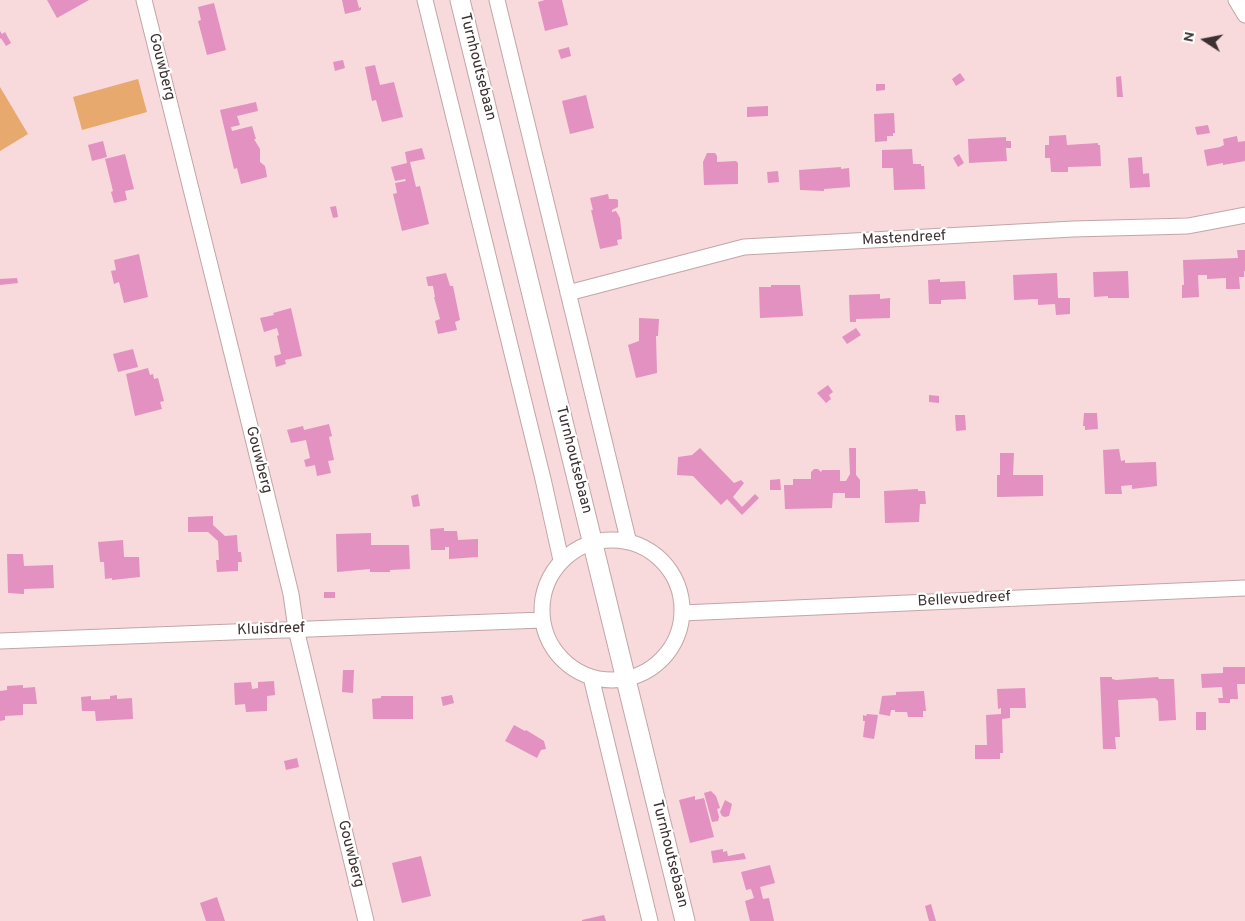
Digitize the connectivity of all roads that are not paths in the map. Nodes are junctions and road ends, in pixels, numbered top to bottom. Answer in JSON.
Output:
{"nodes":[{"id":1,"x":144,"y":0,"type":"edge"},
{"id":2,"x":425,"y":0,"type":"edge"},
{"id":3,"x":460,"y":0,"type":"edge"},
{"id":4,"x":497,"y":0,"type":"edge"},
{"id":5,"x":1236,"y":0,"type":"edge"},
{"id":6,"x":1245,"y":15,"type":"edge"},
{"id":7,"x":1245,"y":214,"type":"edge"},
{"id":8,"x":568,"y":293,"type":"junction"},
{"id":9,"x":628,"y":539,"type":"junction"},
{"id":10,"x":593,"y":541,"type":"junction"},
{"id":11,"x":561,"y":560,"type":"junction"},
{"id":12,"x":1245,"y":588,"type":"edge"},
{"id":13,"x":682,"y":613,"type":"junction"},
{"id":14,"x":542,"y":620,"type":"junction"},
{"id":15,"x":296,"y":629,"type":"junction"},
{"id":16,"x":0,"y":641,"type":"edge"},
{"id":17,"x":591,"y":677,"type":"junction"},
{"id":18,"x":626,"y":679,"type":"junction"},
{"id":19,"x":366,"y":921,"type":"edge"},
{"id":20,"x":650,"y":921,"type":"edge"},
{"id":21,"x":685,"y":921,"type":"edge"}],
"edges":[{"from":1,"to":15,"type":"street","name":"Gouwberg"},
{"from":2,"to":11,"type":"street"},
{"from":3,"to":10,"type":"main road","name":"Turnhoutsebaan"},
{"from":4,"to":8,"type":"street"},
{"from":5,"to":6,"type":"street"},
{"from":7,"to":8,"type":"street","name":"Mastendreef"},
{"from":8,"to":9,"type":"street"},
{"from":9,"to":10,"type":"street"},
{"from":9,"to":13,"type":"street"},
{"from":10,"to":11,"type":"street"},
{"from":10,"to":18,"type":"main road","name":"Turnhoutsebaan"},
{"from":11,"to":14,"type":"street"},
{"from":12,"to":13,"type":"street","name":"Bellevuedreef"},
{"from":13,"to":18,"type":"street"},
{"from":14,"to":15,"type":"street","name":"Kluisdreef"},
{"from":14,"to":17,"type":"street"},
{"from":15,"to":16,"type":"street","name":"Kluisdreef"},
{"from":15,"to":19,"type":"street","name":"Gouwberg"},
{"from":17,"to":18,"type":"street"},
{"from":17,"to":20,"type":"street"},
{"from":18,"to":21,"type":"main road","name":"Turnhoutsebaan"}]}
